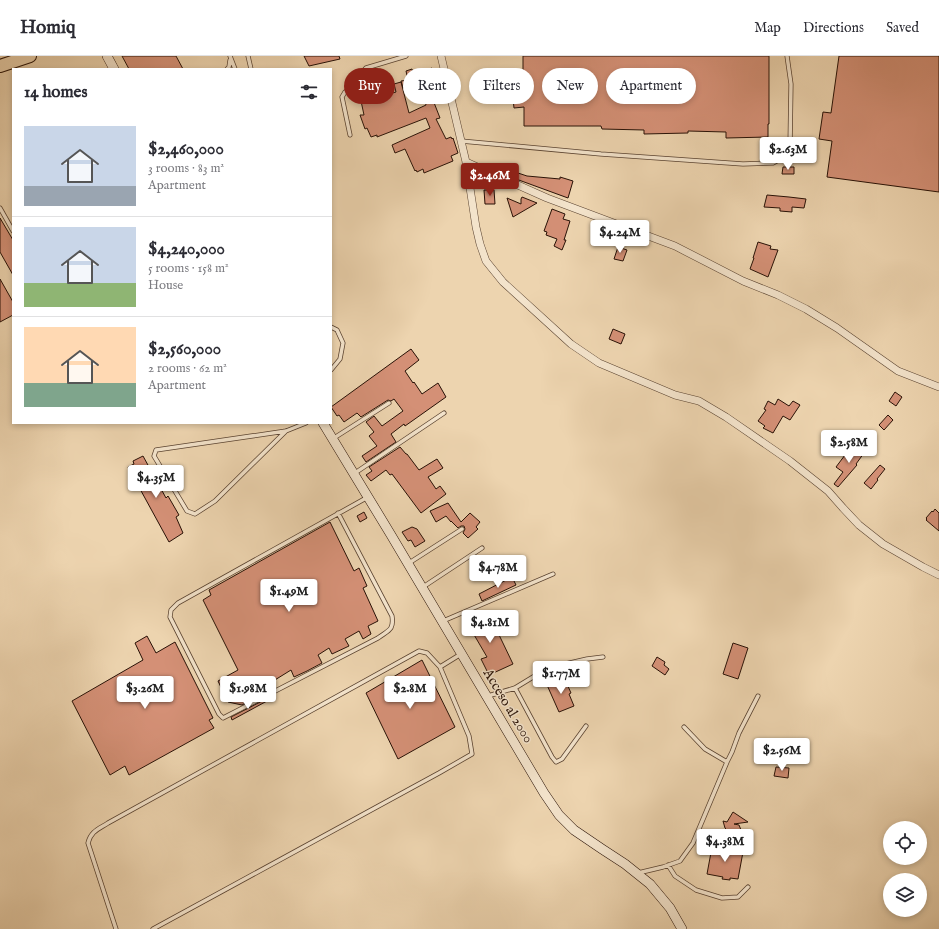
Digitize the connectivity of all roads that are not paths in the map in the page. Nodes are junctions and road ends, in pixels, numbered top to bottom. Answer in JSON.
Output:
{"nodes":[{"id":1,"x":30,"y":56,"type":"edge"},
{"id":2,"x":107,"y":56,"type":"edge"},
{"id":3,"x":248,"y":56,"type":"edge"},
{"id":4,"x":406,"y":56,"type":"edge"},
{"id":5,"x":442,"y":56,"type":"edge"},
{"id":6,"x":788,"y":56,"type":"edge"},
{"id":7,"x":230,"y":57,"type":"edge"},
{"id":8,"x":0,"y":66,"type":"edge"},
{"id":9,"x":113,"y":68,"type":"edge"},
{"id":10,"x":228,"y":68,"type":"edge"},
{"id":11,"x":234,"y":68,"type":"edge"},
{"id":12,"x":251,"y":68,"type":"edge"},
{"id":13,"x":350,"y":135,"type":"dead end"},
{"id":14,"x":461,"y":141,"type":"junction"},
{"id":15,"x":466,"y":162,"type":"junction"},
{"id":16,"x":0,"y":208,"type":"edge"},
{"id":17,"x":12,"y":229,"type":"edge"},
{"id":18,"x":332,"y":328,"type":"edge"},
{"id":19,"x":332,"y":369,"type":"edge"},
{"id":20,"x":939,"y":387,"type":"edge"},
{"id":21,"x":390,"y":403,"type":"dead end"},
{"id":22,"x":444,"y":413,"type":"dead end"},
{"id":23,"x":304,"y":424,"type":"edge"},
{"id":24,"x":324,"y":424,"type":"edge"},
{"id":25,"x":286,"y":432,"type":"junction"},
{"id":26,"x":333,"y":439,"type":"junction"},
{"id":27,"x":354,"y":474,"type":"junction"},
{"id":28,"x":368,"y":496,"type":"junction"},
{"id":29,"x":338,"y":513,"type":"junction"},
{"id":30,"x":462,"y":529,"type":"dead end"},
{"id":31,"x":482,"y":548,"type":"dead end"},
{"id":32,"x":408,"y":564,"type":"junction"},
{"id":33,"x":553,"y":574,"type":"dead end"},
{"id":34,"x":939,"y":575,"type":"edge"},
{"id":35,"x":422,"y":588,"type":"junction"},
{"id":36,"x":442,"y":621,"type":"junction"},
{"id":37,"x":461,"y":654,"type":"junction"},
{"id":38,"x":604,"y":657,"type":"dead end"},
{"id":39,"x":440,"y":666,"type":"junction"},
{"id":40,"x":515,"y":688,"type":"junction"},
{"id":41,"x":758,"y":696,"type":"dead end"},
{"id":42,"x":486,"y":697,"type":"junction"},
{"id":43,"x":586,"y":726,"type":"dead end"},
{"id":44,"x":684,"y":727,"type":"dead end"},
{"id":45,"x":727,"y":762,"type":"junction"},
{"id":46,"x":668,"y":865,"type":"junction"},
{"id":47,"x":636,"y":873,"type":"junction"},
{"id":48,"x":748,"y":887,"type":"dead end"},
{"id":49,"x":116,"y":929,"type":"edge"},
{"id":50,"x":153,"y":929,"type":"edge"},
{"id":51,"x":682,"y":929,"type":"edge"}],
"edges":[{"from":1,"to":8,"type":"highway"},
{"from":2,"to":9,"type":"street"},
{"from":3,"to":12,"type":"lane"},
{"from":4,"to":13,"type":"lane"},
{"from":5,"to":14,"type":"street"},
{"from":6,"to":14,"type":"lane"},
{"from":7,"to":10,"type":"lane"},
{"from":7,"to":11,"type":"lane"},
{"from":14,"to":15,"type":"street"},
{"from":15,"to":20,"type":"street"},
{"from":15,"to":34,"type":"street"},
{"from":16,"to":17,"type":"lane"},
{"from":18,"to":19,"type":"lane"},
{"from":21,"to":26,"type":"lane"},
{"from":22,"to":27,"type":"lane"},
{"from":23,"to":25,"type":"lane"},
{"from":24,"to":26,"type":"street","name":"Acceso al 2000"},
{"from":25,"to":25,"type":"lane"},
{"from":26,"to":27,"type":"street","name":"Acceso al 2000"},
{"from":27,"to":28,"type":"street","name":"Acceso al 2000"},
{"from":28,"to":29,"type":"lane"},
{"from":28,"to":32,"type":"street","name":"Acceso al 2000"},
{"from":29,"to":29,"type":"lane"},
{"from":30,"to":32,"type":"lane"},
{"from":31,"to":35,"type":"lane"},
{"from":32,"to":35,"type":"street","name":"Acceso al 2000"},
{"from":33,"to":36,"type":"lane"},
{"from":35,"to":36,"type":"street","name":"Acceso al 2000"},
{"from":36,"to":37,"type":"street","name":"Acceso al 2000"},
{"from":37,"to":39,"type":"lane"},
{"from":37,"to":42,"type":"street","name":"Acceso al 2000"},
{"from":38,"to":40,"type":"lane"},
{"from":39,"to":49,"type":"lane"},
{"from":39,"to":50,"type":"lane"},
{"from":40,"to":42,"type":"lane"},
{"from":40,"to":43,"type":"lane"},
{"from":41,"to":45,"type":"lane"},
{"from":42,"to":47,"type":"street","name":"Acceso al 2000"},
{"from":44,"to":45,"type":"lane"},
{"from":45,"to":46,"type":"lane"},
{"from":46,"to":47,"type":"lane"},
{"from":46,"to":48,"type":"lane"},
{"from":47,"to":51,"type":"street","name":"Acceso al 2000"}]}
